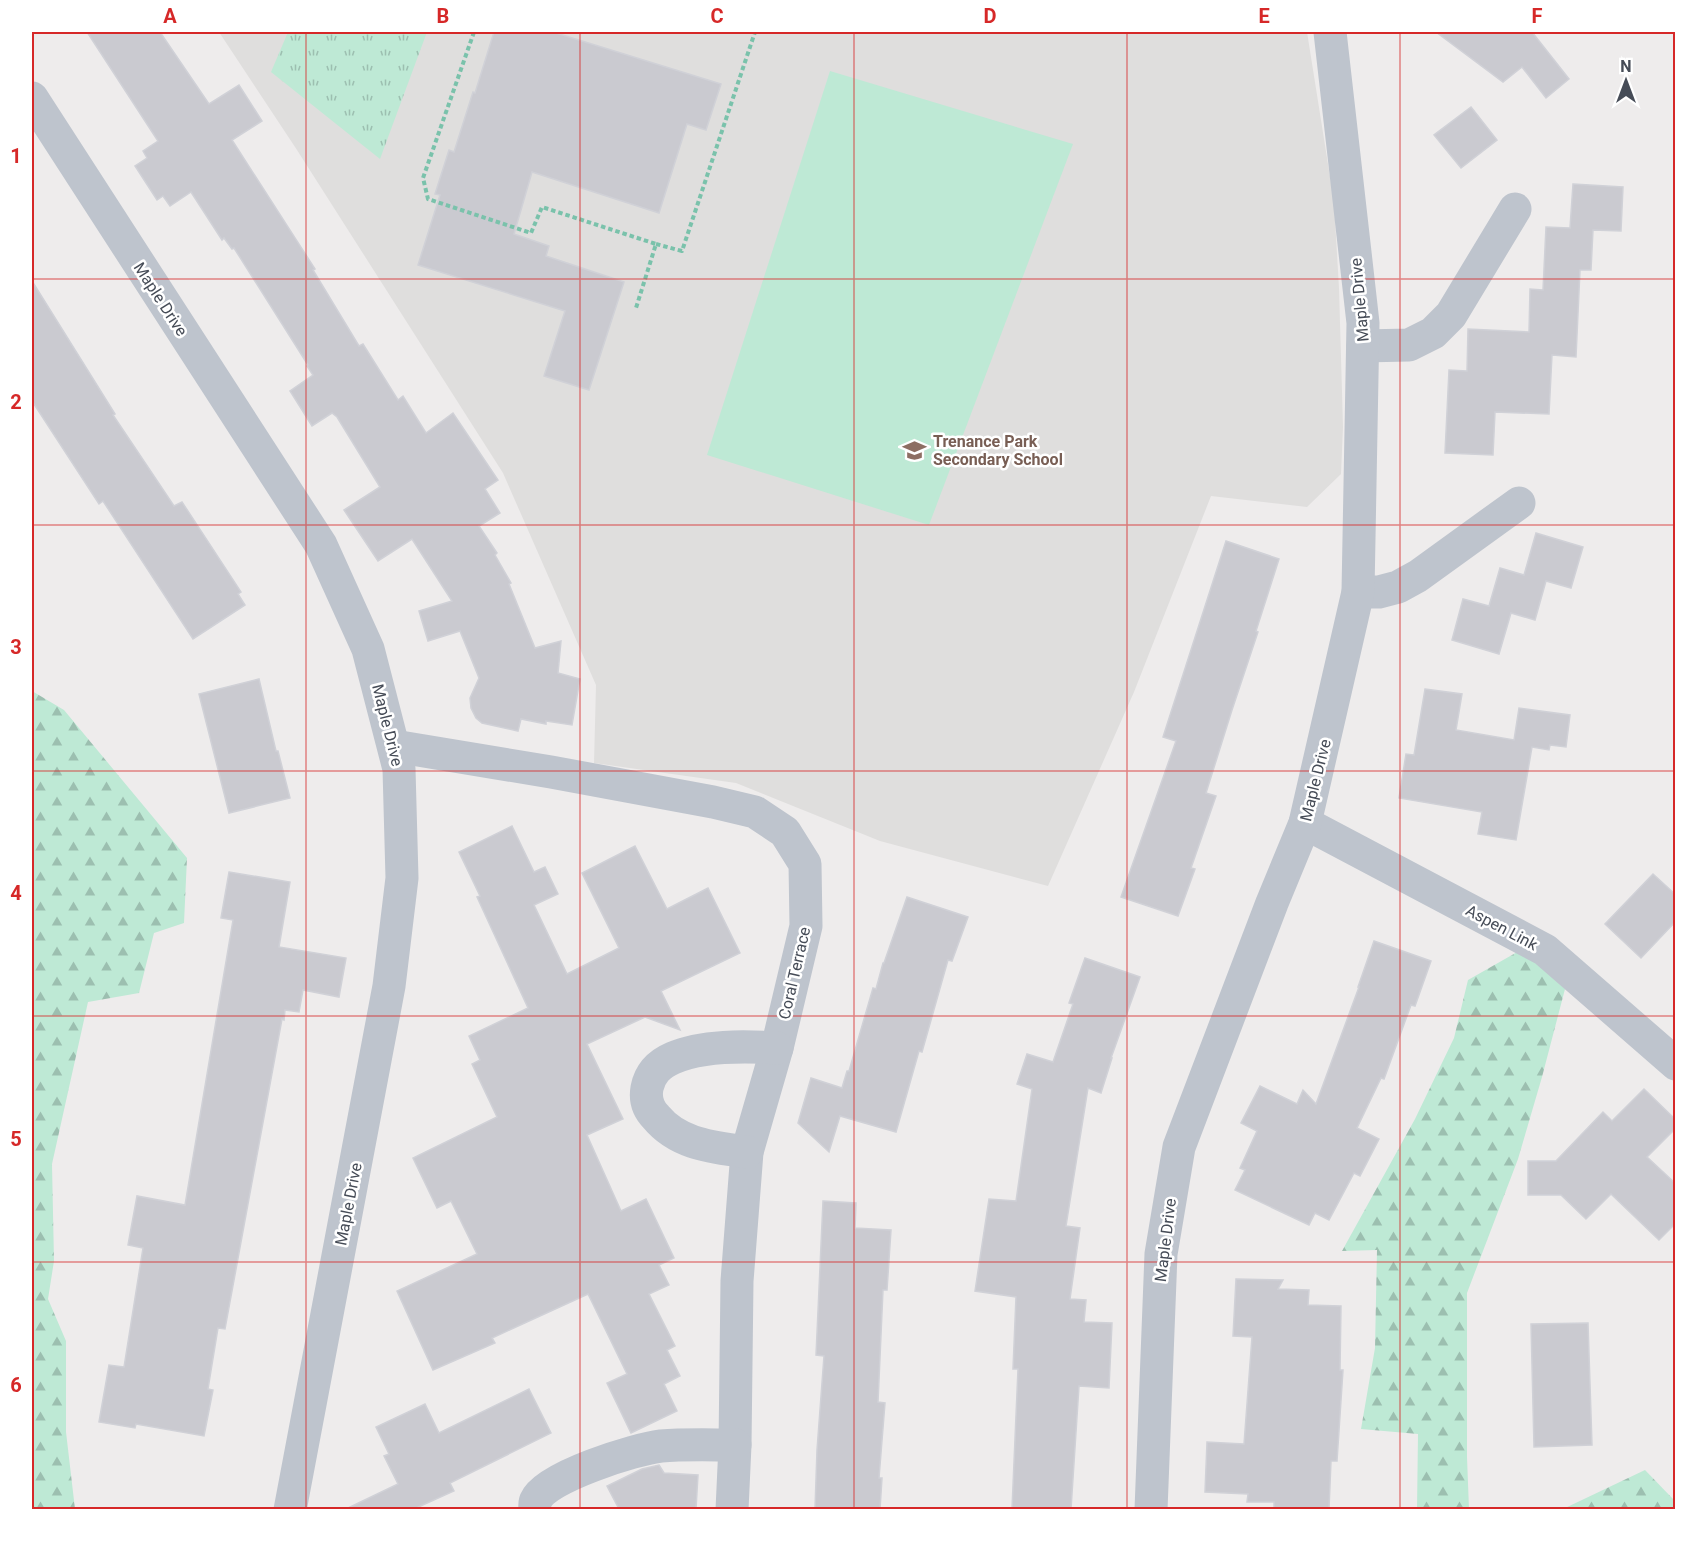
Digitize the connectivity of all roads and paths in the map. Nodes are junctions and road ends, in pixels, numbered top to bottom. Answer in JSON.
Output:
{"nodes":[{"id":1,"x":474,"y":32,"type":"edge"},
{"id":2,"x":756,"y":32,"type":"edge"},
{"id":3,"x":1330,"y":32,"type":"edge"},
{"id":4,"x":32,"y":98,"type":"edge"},
{"id":5,"x":1515,"y":209,"type":"dead end"},
{"id":6,"x":656,"y":244,"type":"junction"},
{"id":7,"x":636,"y":308,"type":"dead end"},
{"id":8,"x":1363,"y":346,"type":"junction"},
{"id":9,"x":1519,"y":503,"type":"dead end"},
{"id":10,"x":1358,"y":592,"type":"junction"},
{"id":11,"x":394,"y":746,"type":"junction"},
{"id":12,"x":1305,"y":823,"type":"junction"},
{"id":13,"x":777,"y":1048,"type":"junction"},
{"id":14,"x":1676,"y":1064,"type":"edge"},
{"id":15,"x":747,"y":1152,"type":"junction"},
{"id":16,"x":735,"y":1445,"type":"junction"},
{"id":17,"x":290,"y":1509,"type":"edge"},
{"id":18,"x":534,"y":1509,"type":"edge"},
{"id":19,"x":732,"y":1509,"type":"edge"},
{"id":20,"x":1151,"y":1509,"type":"edge"}],
"edges":[{"from":1,"to":6,"type":"path"},
{"from":2,"to":6,"type":"path"},
{"from":3,"to":8,"type":"street","name":"Maple Drive"},
{"from":4,"to":11,"type":"street","name":"Maple Drive"},
{"from":5,"to":8,"type":"street"},
{"from":6,"to":7,"type":"path"},
{"from":8,"to":10,"type":"street","name":"Maple Drive"},
{"from":9,"to":10,"type":"street"},
{"from":10,"to":12,"type":"street","name":"Maple Drive"},
{"from":11,"to":13,"type":"street","name":"Coral Terrace"},
{"from":11,"to":17,"type":"street","name":"Maple Drive"},
{"from":12,"to":14,"type":"street","name":"Aspen Link"},
{"from":12,"to":20,"type":"street","name":"Maple Drive"},
{"from":13,"to":15,"type":"street","name":"Coral Terrace"},
{"from":13,"to":15,"type":"street"},
{"from":15,"to":16,"type":"street","name":"Coral Terrace"},
{"from":16,"to":18,"type":"street"},
{"from":16,"to":19,"type":"street","name":"Coral Terrace"}]}
